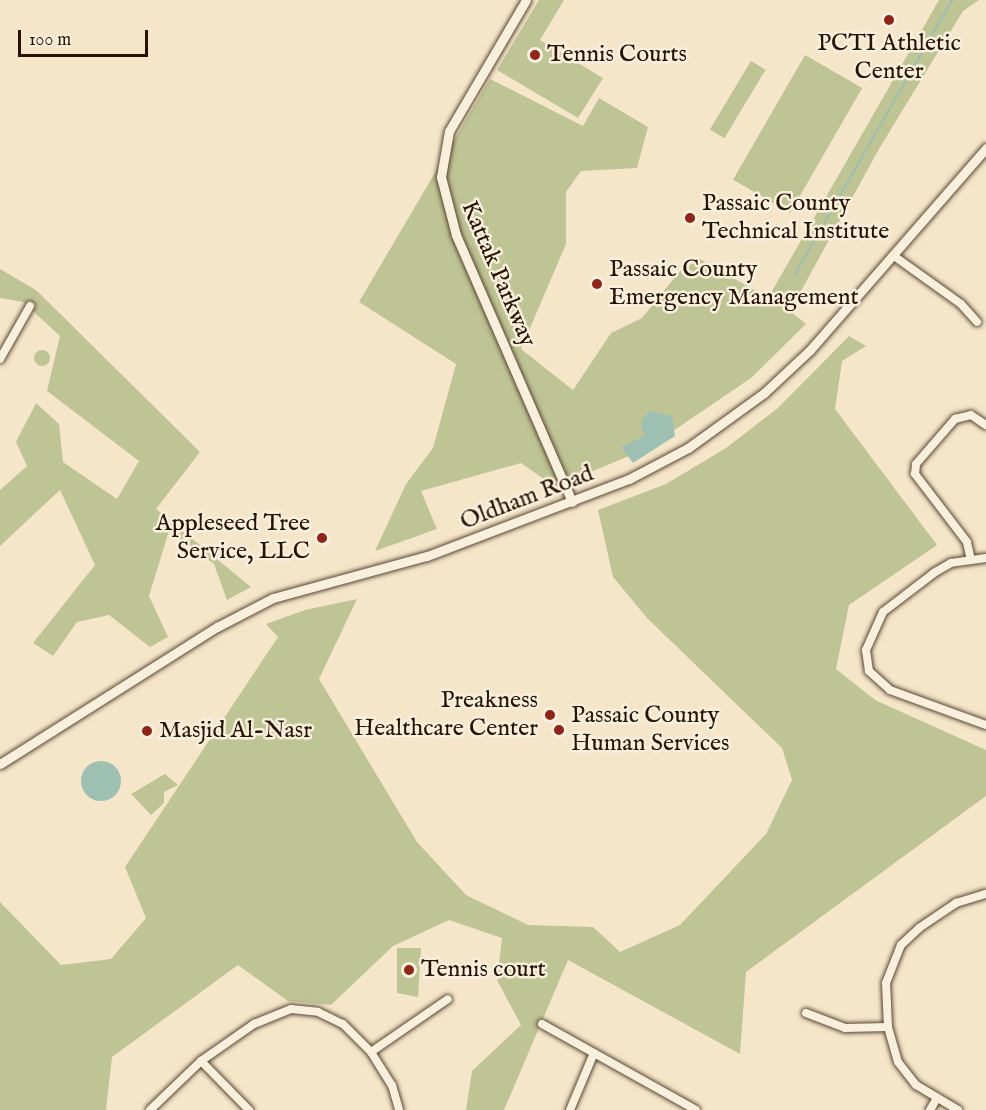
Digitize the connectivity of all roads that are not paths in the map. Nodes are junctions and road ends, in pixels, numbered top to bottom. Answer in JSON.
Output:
{"nodes":[{"id":1,"x":526,"y":0,"type":"edge"},
{"id":2,"x":986,"y":148,"type":"edge"},
{"id":3,"x":894,"y":256,"type":"junction"},
{"id":4,"x":30,"y":306,"type":"dead end"},
{"id":5,"x":977,"y":322,"type":"dead end"},
{"id":6,"x":0,"y":359,"type":"edge"},
{"id":7,"x":986,"y":425,"type":"edge"},
{"id":8,"x":572,"y":502,"type":"junction"},
{"id":9,"x":986,"y":558,"type":"edge"},
{"id":10,"x":970,"y":561,"type":"junction"},
{"id":11,"x":986,"y":725,"type":"edge"},
{"id":12,"x":0,"y":764,"type":"edge"},
{"id":13,"x":986,"y":894,"type":"edge"},
{"id":14,"x":448,"y":999,"type":"dead end"},
{"id":15,"x":806,"y":1013,"type":"dead end"},
{"id":16,"x":542,"y":1024,"type":"dead end"},
{"id":17,"x":888,"y":1027,"type":"junction"},
{"id":18,"x":371,"y":1052,"type":"junction"},
{"id":19,"x":594,"y":1053,"type":"junction"},
{"id":20,"x":201,"y":1062,"type":"junction"},
{"id":21,"x":937,"y":1098,"type":"junction"},
{"id":22,"x":150,"y":1110,"type":"edge"},
{"id":23,"x":249,"y":1110,"type":"edge"},
{"id":24,"x":399,"y":1110,"type":"edge"},
{"id":25,"x":570,"y":1110,"type":"edge"},
{"id":26,"x":696,"y":1110,"type":"edge"},
{"id":27,"x":930,"y":1110,"type":"edge"},
{"id":28,"x":958,"y":1110,"type":"edge"}],
"edges":[{"from":1,"to":8,"type":"street","name":"Kattak Parkway"},
{"from":2,"to":3,"type":"street","name":"Oldham Road"},
{"from":3,"to":5,"type":"street"},
{"from":3,"to":8,"type":"street","name":"Oldham Road"},
{"from":4,"to":6,"type":"street"},
{"from":7,"to":10,"type":"street"},
{"from":8,"to":12,"type":"street","name":"Oldham Road"},
{"from":9,"to":10,"type":"street"},
{"from":10,"to":11,"type":"street"},
{"from":13,"to":17,"type":"street"},
{"from":14,"to":18,"type":"street"},
{"from":15,"to":17,"type":"street"},
{"from":16,"to":19,"type":"street"},
{"from":17,"to":21,"type":"street"},
{"from":18,"to":20,"type":"street"},
{"from":18,"to":24,"type":"street"},
{"from":19,"to":25,"type":"street"},
{"from":19,"to":26,"type":"street"},
{"from":20,"to":22,"type":"street"},
{"from":20,"to":23,"type":"street"},
{"from":21,"to":27,"type":"street"},
{"from":21,"to":28,"type":"street"}]}
